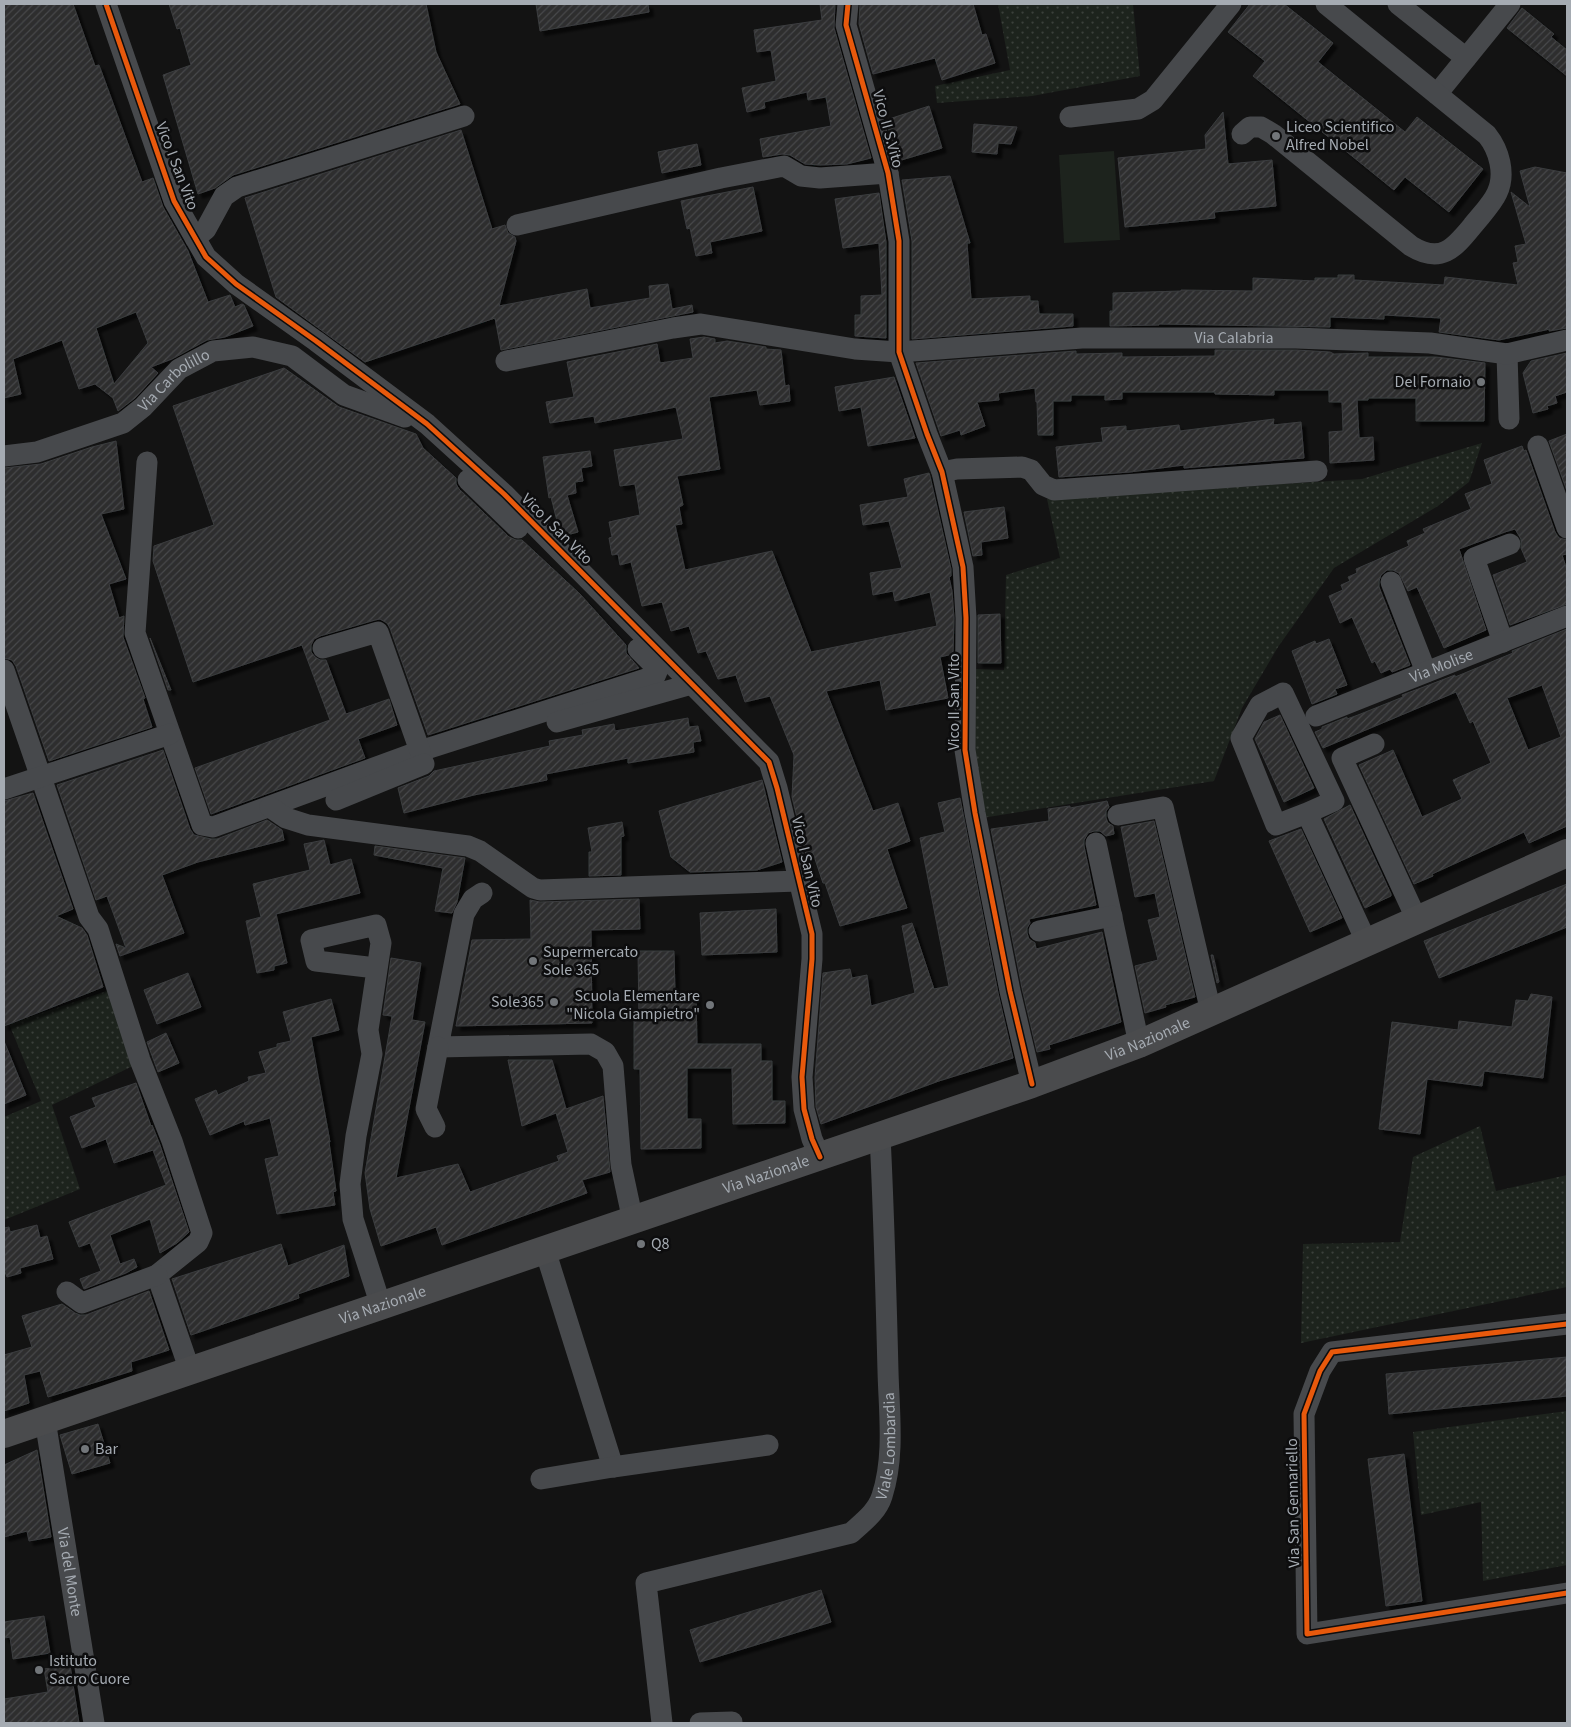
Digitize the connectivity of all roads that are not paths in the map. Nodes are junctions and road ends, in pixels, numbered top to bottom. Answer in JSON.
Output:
{"nodes":[{"id":1,"x":106,"y":4,"type":"edge"},
{"id":2,"x":848,"y":4,"type":"edge"},
{"id":3,"x":1231,"y":4,"type":"edge"},
{"id":4,"x":1326,"y":4,"type":"edge"},
{"id":5,"x":1398,"y":4,"type":"edge"},
{"id":6,"x":1510,"y":4,"type":"edge"},
{"id":7,"x":1466,"y":58,"type":"junction"},
{"id":8,"x":1437,"y":94,"type":"junction"},
{"id":9,"x":464,"y":116,"type":"dead end"},
{"id":10,"x":1070,"y":117,"type":"dead end"},
{"id":11,"x":1242,"y":134,"type":"dead end"},
{"id":12,"x":888,"y":173,"type":"junction"},
{"id":13,"x":517,"y":225,"type":"dead end"},
{"id":14,"x":195,"y":238,"type":"junction"},
{"id":15,"x":1567,"y":340,"type":"edge"},
{"id":16,"x":899,"y":352,"type":"junction"},
{"id":17,"x":1507,"y":354,"type":"junction"},
{"id":18,"x":506,"y":361,"type":"dead end"},
{"id":19,"x":1509,"y":419,"type":"dead end"},
{"id":20,"x":427,"y":424,"type":"junction"},
{"id":21,"x":431,"y":446,"type":"dead end"},
{"id":22,"x":1538,"y":446,"type":"dead end"},
{"id":23,"x":4,"y":456,"type":"edge"},
{"id":24,"x":147,"y":462,"type":"dead end"},
{"id":25,"x":1317,"y":471,"type":"dead end"},
{"id":26,"x":942,"y":472,"type":"junction"},
{"id":27,"x":1565,"y":514,"type":"edge"},
{"id":28,"x":1510,"y":544,"type":"dead end"},
{"id":29,"x":1391,"y":582,"type":"dead end"},
{"id":30,"x":1567,"y":616,"type":"edge"},
{"id":31,"x":1503,"y":642,"type":"junction"},
{"id":32,"x":323,"y":648,"type":"dead end"},
{"id":33,"x":4,"y":670,"type":"edge"},
{"id":34,"x":1426,"y":672,"type":"junction"},
{"id":35,"x":692,"y":684,"type":"junction"},
{"id":36,"x":1316,"y":716,"type":"dead end"},
{"id":37,"x":170,"y":734,"type":"junction"},
{"id":38,"x":1374,"y":744,"type":"dead end"},
{"id":39,"x":420,"y":751,"type":"junction"},
{"id":40,"x":40,"y":777,"type":"junction"},
{"id":41,"x":4,"y":789,"type":"edge"},
{"id":42,"x":336,"y":800,"type":"dead end"},
{"id":43,"x":270,"y":807,"type":"junction"},
{"id":44,"x":1307,"y":813,"type":"junction"},
{"id":45,"x":1118,"y":815,"type":"dead end"},
{"id":46,"x":1096,"y":843,"type":"dead end"},
{"id":47,"x":1567,"y":853,"type":"edge"},
{"id":48,"x":799,"y":881,"type":"junction"},
{"id":49,"x":482,"y":893,"type":"dead end"},
{"id":50,"x":1112,"y":916,"type":"junction"},
{"id":51,"x":1417,"y":920,"type":"junction"},
{"id":52,"x":1039,"y":931,"type":"dead end"},
{"id":53,"x":1367,"y":943,"type":"junction"},
{"id":54,"x":376,"y":968,"type":"dead end"},
{"id":55,"x":1211,"y":1012,"type":"junction"},
{"id":56,"x":1139,"y":1044,"type":"junction"},
{"id":57,"x":438,"y":1047,"type":"junction"},
{"id":58,"x":1032,"y":1084,"type":"junction"},
{"id":59,"x":435,"y":1127,"type":"dead end"},
{"id":60,"x":880,"y":1136,"type":"junction"},
{"id":61,"x":820,"y":1157,"type":"junction"},
{"id":62,"x":633,"y":1221,"type":"junction"},
{"id":63,"x":545,"y":1250,"type":"junction"},
{"id":64,"x":157,"y":1275,"type":"junction"},
{"id":65,"x":67,"y":1292,"type":"dead end"},
{"id":66,"x":381,"y":1306,"type":"junction"},
{"id":67,"x":1567,"y":1324,"type":"edge"},
{"id":68,"x":190,"y":1371,"type":"junction"},
{"id":69,"x":45,"y":1420,"type":"junction"},
{"id":70,"x":4,"y":1434,"type":"edge"},
{"id":71,"x":768,"y":1445,"type":"dead end"},
{"id":72,"x":613,"y":1467,"type":"junction"},
{"id":73,"x":541,"y":1479,"type":"dead end"},
{"id":74,"x":1567,"y":1593,"type":"edge"},
{"id":75,"x":732,"y":1722,"type":"dead end"},
{"id":76,"x":94,"y":1723,"type":"edge"},
{"id":77,"x":662,"y":1723,"type":"edge"},
{"id":78,"x":700,"y":1723,"type":"edge"}],
"edges":[{"from":1,"to":14,"type":"street","name":"Vico I San Vito"},
{"from":2,"to":12,"type":"street","name":"Vico II S.Vito"},
{"from":3,"to":10,"type":"street"},
{"from":4,"to":8,"type":"street"},
{"from":5,"to":7,"type":"street"},
{"from":6,"to":7,"type":"street"},
{"from":7,"to":8,"type":"street"},
{"from":8,"to":11,"type":"street"},
{"from":9,"to":14,"type":"street"},
{"from":12,"to":13,"type":"street"},
{"from":12,"to":16,"type":"street","name":"Vico II S.Vito"},
{"from":14,"to":20,"type":"street","name":"Vico I San Vito"},
{"from":15,"to":17,"type":"street","name":"Via Calabria"},
{"from":16,"to":17,"type":"street","name":"Via Calabria"},
{"from":16,"to":18,"type":"street","name":"Via Calabria"},
{"from":16,"to":26,"type":"street","name":"Vico II San Vito"},
{"from":17,"to":19,"type":"street"},
{"from":20,"to":23,"type":"street","name":"Via Carbolillo"},
{"from":20,"to":35,"type":"street","name":"Vico I San Vito"},
{"from":21,"to":39,"type":"street"},
{"from":22,"to":27,"type":"street"},
{"from":24,"to":37,"type":"street"},
{"from":25,"to":26,"type":"street"},
{"from":26,"to":58,"type":"street","name":"Vico II San Vito"},
{"from":28,"to":31,"type":"street"},
{"from":29,"to":34,"type":"street"},
{"from":30,"to":31,"type":"street","name":"Via Molise"},
{"from":31,"to":34,"type":"street","name":"Via Molise"},
{"from":32,"to":39,"type":"street"},
{"from":33,"to":40,"type":"street"},
{"from":34,"to":36,"type":"street","name":"Via Molise"},
{"from":35,"to":42,"type":"street"},
{"from":35,"to":48,"type":"street","name":"Vico I San Vito"},
{"from":37,"to":40,"type":"street"},
{"from":37,"to":43,"type":"street"},
{"from":38,"to":51,"type":"street"},
{"from":39,"to":43,"type":"street"},
{"from":40,"to":41,"type":"street"},
{"from":40,"to":64,"type":"street"},
{"from":43,"to":48,"type":"street"},
{"from":44,"to":44,"type":"street"},
{"from":44,"to":53,"type":"street"},
{"from":45,"to":55,"type":"street"},
{"from":46,"to":50,"type":"street"},
{"from":47,"to":51,"type":"main road","name":"Via Nazionale"},
{"from":48,"to":61,"type":"street","name":"Vico I San Vito"},
{"from":49,"to":57,"type":"street"},
{"from":50,"to":52,"type":"street"},
{"from":50,"to":56,"type":"street"},
{"from":51,"to":53,"type":"main road","name":"Via Nazionale"},
{"from":53,"to":55,"type":"main road","name":"Via Nazionale"},
{"from":54,"to":66,"type":"street"},
{"from":55,"to":56,"type":"main road","name":"Via Nazionale"},
{"from":56,"to":58,"type":"main road","name":"Via Nazionale"},
{"from":57,"to":59,"type":"street"},
{"from":57,"to":62,"type":"street"},
{"from":58,"to":60,"type":"main road","name":"Via Nazionale"},
{"from":60,"to":61,"type":"main road","name":"Via Nazionale"},
{"from":60,"to":77,"type":"street","name":"Viale Lombardia"},
{"from":61,"to":62,"type":"main road","name":"Via Nazionale"},
{"from":62,"to":63,"type":"main road","name":"Via Nazionale"},
{"from":63,"to":66,"type":"main road","name":"Via Nazionale"},
{"from":63,"to":72,"type":"street"},
{"from":64,"to":65,"type":"street"},
{"from":64,"to":68,"type":"street"},
{"from":66,"to":68,"type":"main road","name":"Via Nazionale"},
{"from":67,"to":74,"type":"street","name":"Via San Gennariello"},
{"from":68,"to":69,"type":"main road","name":"Via Nazionale"},
{"from":69,"to":70,"type":"main road","name":"Via Nazionale"},
{"from":69,"to":76,"type":"street","name":"Via del Monte"},
{"from":71,"to":72,"type":"street"},
{"from":72,"to":73,"type":"street"},
{"from":75,"to":78,"type":"street"}]}
